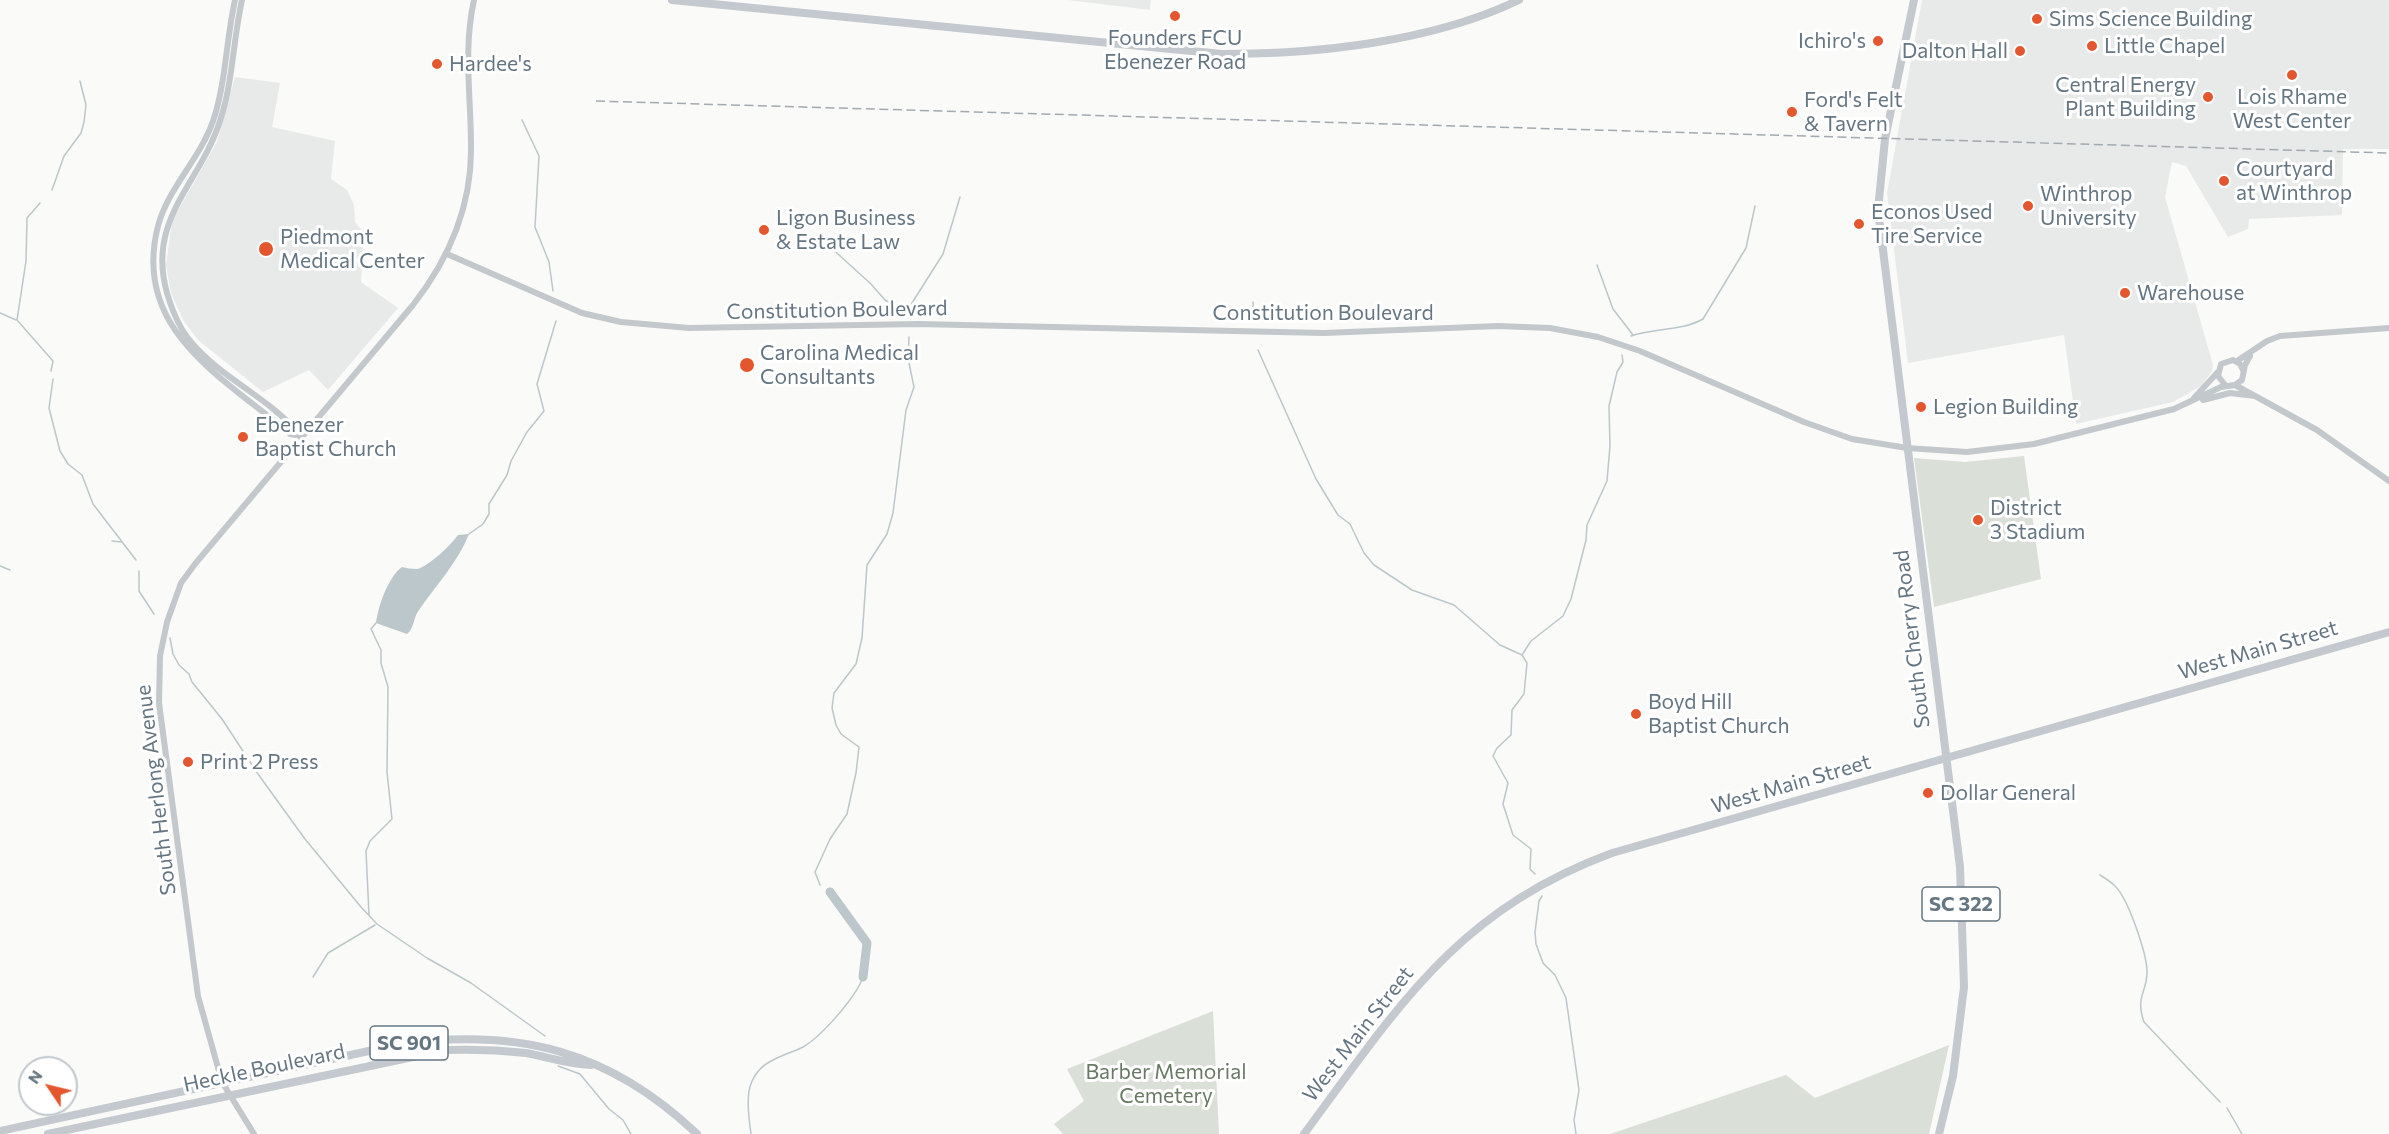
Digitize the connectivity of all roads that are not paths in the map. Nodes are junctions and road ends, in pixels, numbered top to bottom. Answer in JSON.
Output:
{"nodes":[{"id":1,"x":235,"y":0,"type":"edge"},
{"id":2,"x":242,"y":0,"type":"edge"},
{"id":3,"x":474,"y":0,"type":"edge"},
{"id":4,"x":672,"y":0,"type":"edge"},
{"id":5,"x":1519,"y":0,"type":"edge"},
{"id":6,"x":1914,"y":0,"type":"edge"},
{"id":7,"x":227,"y":69,"type":"junction"},
{"id":8,"x":447,"y":254,"type":"junction"},
{"id":9,"x":2389,"y":328,"type":"edge"},
{"id":10,"x":2256,"y":347,"type":"junction"},
{"id":11,"x":2237,"y":361,"type":"junction"},
{"id":12,"x":2217,"y":372,"type":"junction"},
{"id":13,"x":2243,"y":373,"type":"junction"},
{"id":14,"x":2226,"y":386,"type":"junction"},
{"id":15,"x":2235,"y":386,"type":"junction"},
{"id":16,"x":2261,"y":397,"type":"junction"},
{"id":17,"x":2194,"y":402,"type":"junction"},
{"id":18,"x":2186,"y":405,"type":"junction"},
{"id":19,"x":302,"y":436,"type":"junction"},
{"id":20,"x":1907,"y":448,"type":"junction"},
{"id":21,"x":2389,"y":481,"type":"edge"},
{"id":22,"x":2389,"y":632,"type":"edge"},
{"id":23,"x":1945,"y":759,"type":"junction"},
{"id":24,"x":595,"y":1066,"type":"junction"},
{"id":25,"x":222,"y":1082,"type":"junction"},
{"id":26,"x":229,"y":1094,"type":"junction"},
{"id":27,"x":0,"y":1131,"type":"edge"},
{"id":28,"x":48,"y":1134,"type":"edge"},
{"id":29,"x":254,"y":1134,"type":"edge"},
{"id":30,"x":697,"y":1134,"type":"edge"},
{"id":31,"x":1304,"y":1134,"type":"edge"},
{"id":32,"x":1939,"y":1134,"type":"edge"}],
"edges":[{"from":1,"to":7,"type":"street"},
{"from":2,"to":7,"type":"street"},
{"from":3,"to":8,"type":"street","name":"South Herlong Avenue"},
{"from":4,"to":5,"type":"main road"},
{"from":6,"to":20,"type":"main road","name":"South Cherry Road"},
{"from":7,"to":19,"type":"street"},
{"from":8,"to":19,"type":"street","name":"South Herlong Avenue"},
{"from":8,"to":20,"type":"street","name":"Constitution Boulevard"},
{"from":9,"to":10,"type":"street"},
{"from":10,"to":11,"type":"street"},
{"from":10,"to":13,"type":"street"},
{"from":11,"to":12,"type":"street","name":"Constitution Boulevard"},
{"from":11,"to":13,"type":"street","name":"Constitution Boulevard"},
{"from":12,"to":14,"type":"street"},
{"from":12,"to":18,"type":"street","name":"Constitution Boulevard"},
{"from":13,"to":15,"type":"street"},
{"from":13,"to":16,"type":"street","name":"Constitution Boulevard"},
{"from":14,"to":15,"type":"street","name":"Constitution Boulevard"},
{"from":14,"to":17,"type":"street","name":"Constitution Boulevard"},
{"from":15,"to":16,"type":"street","name":"Constitution Boulevard"},
{"from":16,"to":17,"type":"street"},
{"from":16,"to":21,"type":"street","name":"Constitution Boulevard"},
{"from":17,"to":18,"type":"street","name":"Constitution Boulevard"},
{"from":18,"to":20,"type":"street","name":"Constitution Boulevard"},
{"from":19,"to":25,"type":"street","name":"South Herlong Avenue"},
{"from":20,"to":23,"type":"main road","name":"South Cherry Road"},
{"from":22,"to":23,"type":"main road","name":"West Main Street"},
{"from":23,"to":31,"type":"main road","name":"West Main Street"},
{"from":23,"to":32,"type":"main road","name":"South Cherry Road","number":"SC 322"},
{"from":24,"to":25,"type":"main road","number":"SC 901"},
{"from":24,"to":26,"type":"main road","name":"Heckle Boulevard","number":"SC 901"},
{"from":24,"to":30,"type":"main road","number":"SC 901"},
{"from":25,"to":26,"type":"street","name":"South Herlong Avenue"},
{"from":25,"to":27,"type":"main road","name":"Heckle Boulevard","number":"SC 901"},
{"from":26,"to":28,"type":"main road","name":"Heckle Boulevard","number":"SC 901"},
{"from":26,"to":29,"type":"street","name":"South Herlong Avenue"}]}
